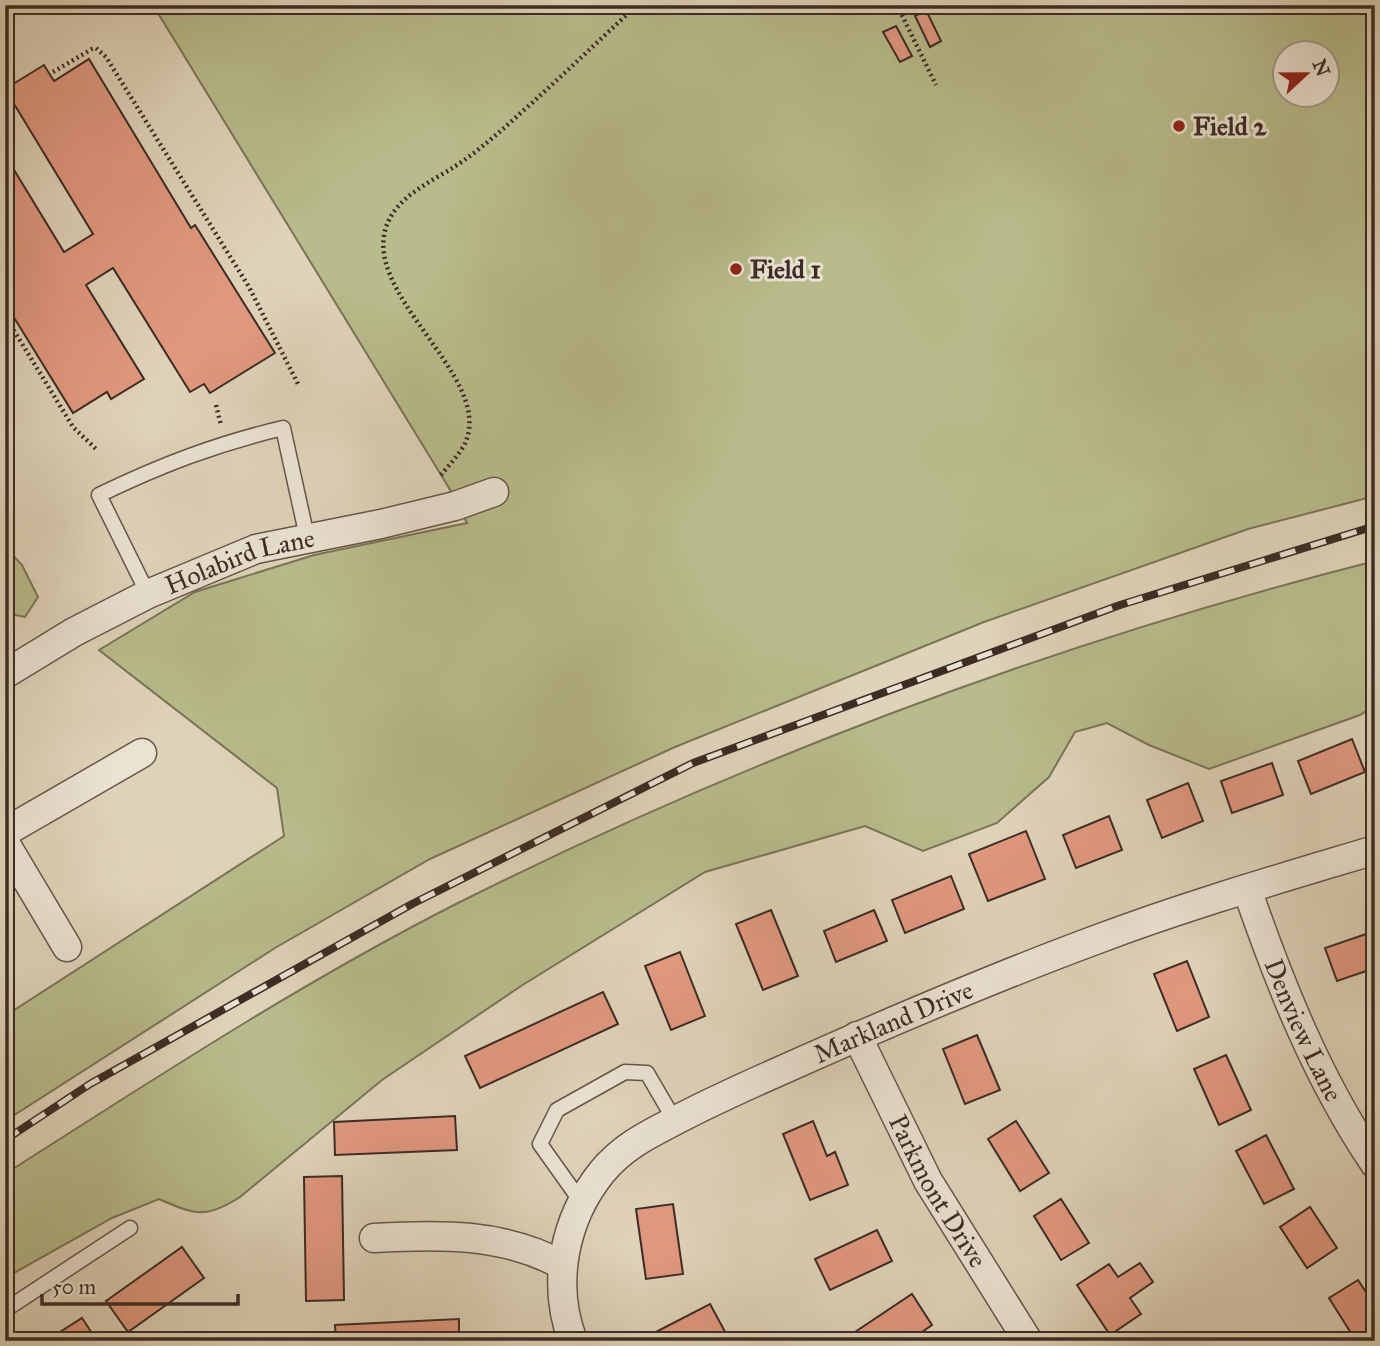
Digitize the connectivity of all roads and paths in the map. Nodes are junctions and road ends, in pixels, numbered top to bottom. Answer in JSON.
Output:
{"nodes":[{"id":1,"x":636,"y":5,"type":"edge"},
{"id":2,"x":897,"y":5,"type":"edge"},
{"id":3,"x":53,"y":72,"type":"dead end"},
{"id":4,"x":936,"y":85,"type":"dead end"},
{"id":5,"x":5,"y":316,"type":"edge"},
{"id":6,"x":299,"y":384,"type":"dead end"},
{"id":7,"x":97,"y":450,"type":"dead end"},
{"id":8,"x":441,"y":475,"type":"dead end"},
{"id":9,"x":494,"y":492,"type":"dead end"},
{"id":10,"x":307,"y":537,"type":"junction"},
{"id":11,"x":148,"y":594,"type":"junction"},
{"id":12,"x":5,"y":674,"type":"edge"},
{"id":13,"x":142,"y":753,"type":"dead end"},
{"id":14,"x":5,"y":832,"type":"edge"},
{"id":15,"x":5,"y":843,"type":"edge"},
{"id":16,"x":1375,"y":850,"type":"edge"},
{"id":17,"x":1247,"y":889,"type":"junction"},
{"id":18,"x":67,"y":947,"type":"dead end"},
{"id":19,"x":857,"y":1036,"type":"junction"},
{"id":20,"x":675,"y":1121,"type":"junction"},
{"id":21,"x":1375,"y":1164,"type":"edge"},
{"id":22,"x":582,"y":1203,"type":"junction"},
{"id":23,"x":130,"y":1228,"type":"dead end"},
{"id":24,"x":374,"y":1238,"type":"dead end"},
{"id":25,"x":562,"y":1265,"type":"junction"},
{"id":26,"x":5,"y":1310,"type":"edge"},
{"id":27,"x":573,"y":1341,"type":"edge"},
{"id":28,"x":1028,"y":1341,"type":"edge"}],
"edges":[{"from":1,"to":8,"type":"path"},
{"from":2,"to":4,"type":"path"},
{"from":3,"to":6,"type":"path"},
{"from":5,"to":7,"type":"path"},
{"from":9,"to":10,"type":"street","name":"Holabird Lane"},
{"from":10,"to":11,"type":"street","name":"Holabird Lane"},
{"from":10,"to":11,"type":"lane"},
{"from":11,"to":12,"type":"street","name":"Holabird Lane"},
{"from":13,"to":14,"type":"street"},
{"from":15,"to":18,"type":"street"},
{"from":16,"to":17,"type":"street","name":"Markland Drive"},
{"from":17,"to":19,"type":"street","name":"Markland Drive"},
{"from":17,"to":21,"type":"street","name":"Denview Lane"},
{"from":19,"to":20,"type":"street","name":"Markland Drive"},
{"from":19,"to":28,"type":"street","name":"Parkmont Drive"},
{"from":20,"to":22,"type":"street","name":"Markland Drive"},
{"from":20,"to":22,"type":"lane"},
{"from":22,"to":25,"type":"street","name":"Markland Drive"},
{"from":23,"to":26,"type":"lane"},
{"from":24,"to":25,"type":"street"},
{"from":25,"to":27,"type":"street","name":"Markland Drive"}]}
